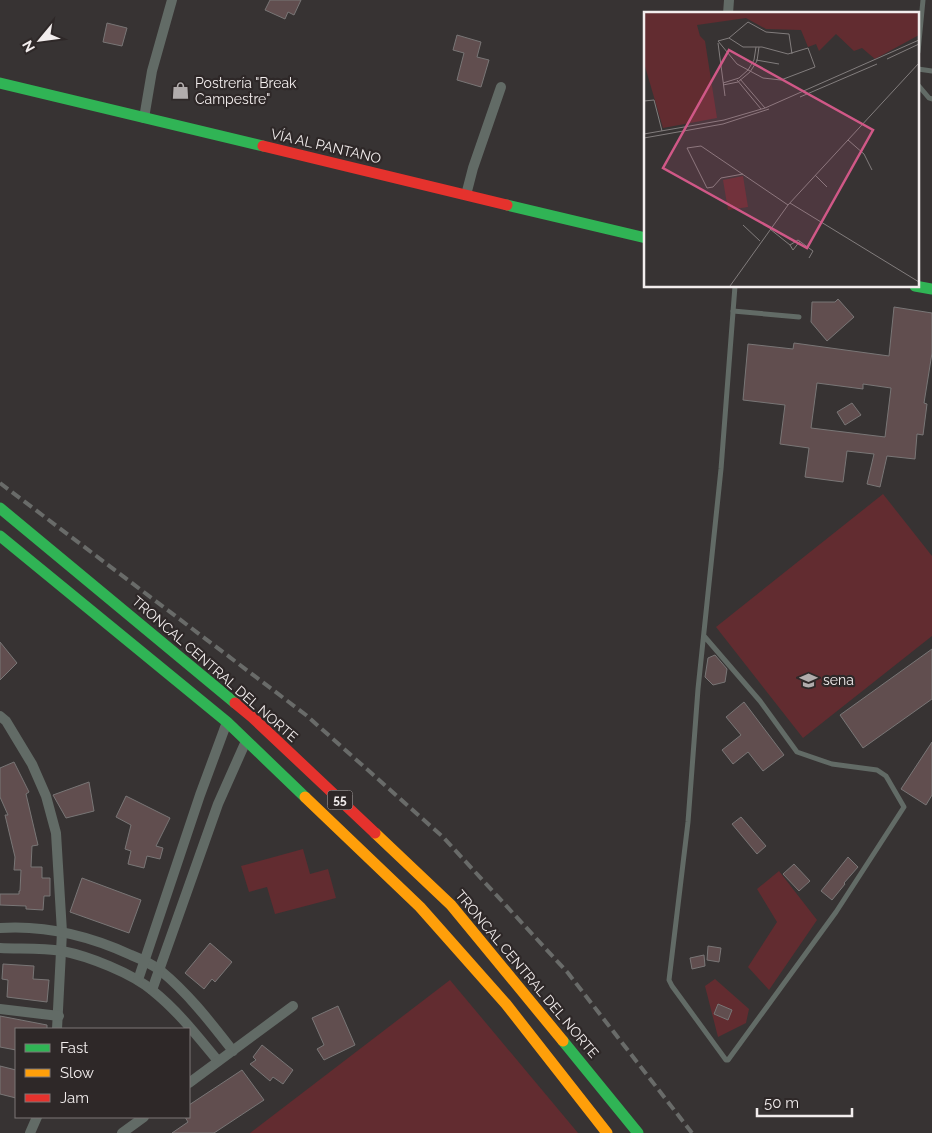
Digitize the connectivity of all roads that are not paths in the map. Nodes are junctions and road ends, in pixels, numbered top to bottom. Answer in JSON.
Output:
{"nodes":[{"id":1,"x":172,"y":0,"type":"edge"},
{"id":2,"x":923,"y":0,"type":"edge"},
{"id":3,"x":920,"y":31,"type":"edge"},
{"id":4,"x":0,"y":83,"type":"edge"},
{"id":5,"x":501,"y":87,"type":"dead end"},
{"id":6,"x":920,"y":87,"type":"edge"},
{"id":7,"x":932,"y":100,"type":"edge"},
{"id":8,"x":144,"y":118,"type":"junction"},
{"id":9,"x":466,"y":195,"type":"junction"},
{"id":10,"x":644,"y":238,"type":"edge"},
{"id":11,"x":735,"y":288,"type":"edge"},
{"id":12,"x":733,"y":311,"type":"junction"},
{"id":13,"x":799,"y":317,"type":"dead end"},
{"id":14,"x":0,"y":508,"type":"edge"},
{"id":15,"x":0,"y":536,"type":"edge"},
{"id":16,"x":704,"y":636,"type":"junction"},
{"id":17,"x":0,"y":716,"type":"edge"},
{"id":18,"x":227,"y":722,"type":"junction"},
{"id":19,"x":246,"y":741,"type":"junction"},
{"id":20,"x":180,"y":853,"type":"junction"},
{"id":21,"x":199,"y":860,"type":"junction"},
{"id":22,"x":0,"y":928,"type":"edge"},
{"id":23,"x":62,"y":932,"type":"junction"},
{"id":24,"x":0,"y":948,"type":"edge"},
{"id":25,"x":61,"y":951,"type":"junction"},
{"id":26,"x":145,"y":961,"type":"junction"},
{"id":27,"x":160,"y":970,"type":"junction"},
{"id":28,"x":138,"y":980,"type":"junction"},
{"id":29,"x":152,"y":990,"type":"junction"},
{"id":30,"x":293,"y":1006,"type":"dead end"},
{"id":31,"x":0,"y":1009,"type":"edge"},
{"id":32,"x":59,"y":1016,"type":"junction"},
{"id":33,"x":58,"y":1028,"type":"edge"},
{"id":34,"x":233,"y":1051,"type":"junction"},
{"id":35,"x":218,"y":1061,"type":"junction"},
{"id":36,"x":190,"y":1082,"type":"edge"},
{"id":37,"x":36,"y":1118,"type":"edge"},
{"id":38,"x":143,"y":1118,"type":"edge"},
{"id":39,"x":30,"y":1133,"type":"edge"},
{"id":40,"x":122,"y":1133,"type":"edge"},
{"id":41,"x":607,"y":1133,"type":"edge"},
{"id":42,"x":638,"y":1133,"type":"edge"}],
"edges":[{"from":1,"to":8,"type":"street"},
{"from":2,"to":3,"type":"lane"},
{"from":4,"to":8,"type":"main road","name":"VÍA AL PANTANO"},
{"from":5,"to":9,"type":"street"},
{"from":6,"to":7,"type":"lane"},
{"from":8,"to":9,"type":"main road","name":"VÍA AL PANTANO"},
{"from":9,"to":10,"type":"main road","name":"VÍA AL PANTANO"},
{"from":11,"to":12,"type":"lane"},
{"from":12,"to":13,"type":"lane"},
{"from":12,"to":16,"type":"lane"},
{"from":14,"to":42,"type":"main road","name":"TRONCAL CENTRAL DEL NORTE","number":"55"},
{"from":15,"to":18,"type":"main road","number":"55"},
{"from":16,"to":16,"type":"lane"},
{"from":17,"to":23,"type":"street"},
{"from":18,"to":19,"type":"main road","number":"55"},
{"from":18,"to":20,"type":"street"},
{"from":19,"to":21,"type":"street"},
{"from":19,"to":41,"type":"main road","number":"55"},
{"from":20,"to":21,"type":"street"},
{"from":20,"to":26,"type":"street"},
{"from":21,"to":27,"type":"street"},
{"from":22,"to":23,"type":"street"},
{"from":23,"to":25,"type":"street"},
{"from":23,"to":26,"type":"street"},
{"from":24,"to":25,"type":"street"},
{"from":25,"to":28,"type":"street"},
{"from":25,"to":32,"type":"street"},
{"from":26,"to":27,"type":"street"},
{"from":26,"to":28,"type":"street"},
{"from":27,"to":29,"type":"street"},
{"from":27,"to":34,"type":"street"},
{"from":28,"to":29,"type":"street"},
{"from":29,"to":35,"type":"street"},
{"from":30,"to":34,"type":"street"},
{"from":31,"to":32,"type":"street"},
{"from":32,"to":33,"type":"street"},
{"from":34,"to":35,"type":"street"},
{"from":35,"to":36,"type":"street"},
{"from":37,"to":39,"type":"street"},
{"from":38,"to":40,"type":"street"}]}
